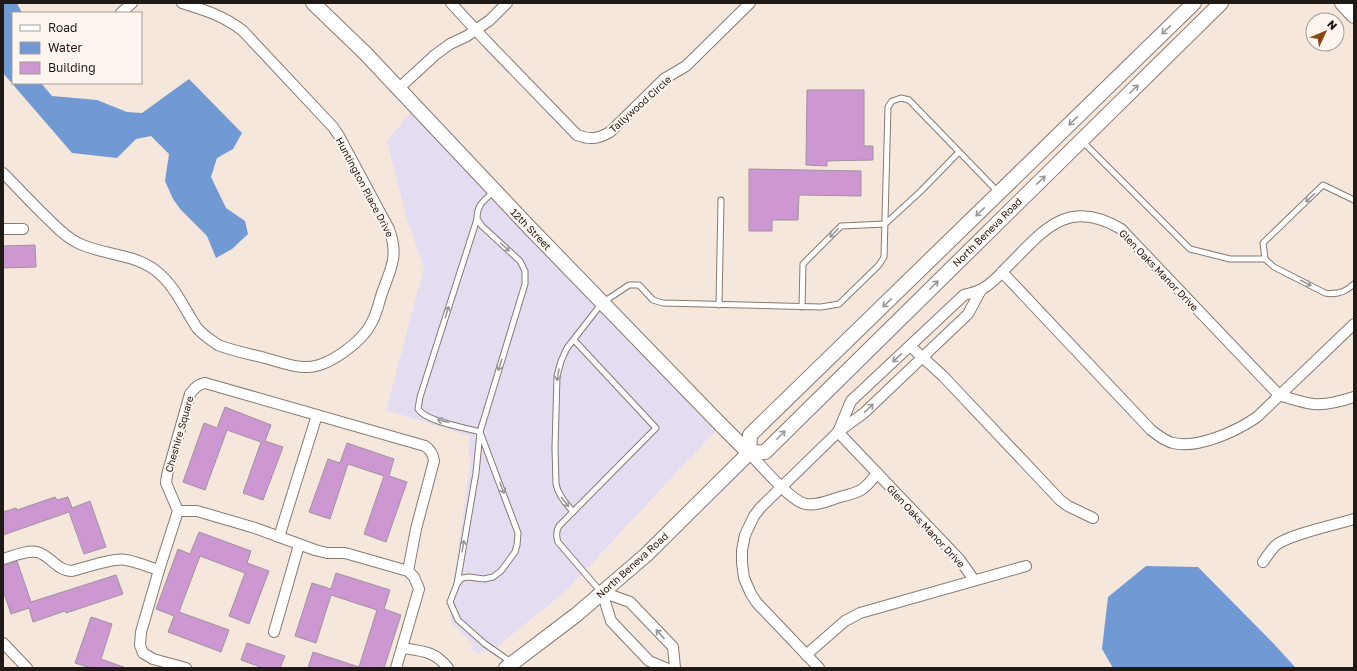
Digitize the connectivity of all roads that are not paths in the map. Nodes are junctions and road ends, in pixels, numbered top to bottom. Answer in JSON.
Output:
{"nodes":[{"id":1,"x":132,"y":3,"type":"edge"},
{"id":2,"x":182,"y":3,"type":"edge"},
{"id":3,"x":451,"y":3,"type":"edge"},
{"id":4,"x":507,"y":3,"type":"edge"},
{"id":5,"x":750,"y":3,"type":"edge"},
{"id":6,"x":1194,"y":3,"type":"edge"},
{"id":7,"x":1221,"y":3,"type":"edge"},
{"id":8,"x":1342,"y":3,"type":"edge"},
{"id":9,"x":318,"y":5,"type":"edge"},
{"id":10,"x":121,"y":12,"type":"edge"},
{"id":11,"x":1354,"y":16,"type":"edge"},
{"id":12,"x":476,"y":30,"type":"junction"},
{"id":13,"x":398,"y":89,"type":"junction"},
{"id":14,"x":1082,"y":140,"type":"junction"},
{"id":15,"x":960,"y":152,"type":"junction"},
{"id":16,"x":3,"y":173,"type":"edge"},
{"id":17,"x":495,"y":191,"type":"junction"},
{"id":18,"x":999,"y":193,"type":"junction"},
{"id":19,"x":721,"y":200,"type":"dead end"},
{"id":20,"x":1354,"y":200,"type":"edge"},
{"id":21,"x":477,"y":219,"type":"junction"},
{"id":22,"x":884,"y":224,"type":"junction"},
{"id":23,"x":3,"y":229,"type":"edge"},
{"id":24,"x":23,"y":229,"type":"dead end"},
{"id":25,"x":1265,"y":259,"type":"junction"},
{"id":26,"x":1002,"y":272,"type":"junction"},
{"id":27,"x":1354,"y":284,"type":"edge"},
{"id":28,"x":981,"y":290,"type":"junction"},
{"id":29,"x":602,"y":303,"type":"junction"},
{"id":30,"x":719,"y":305,"type":"junction"},
{"id":31,"x":802,"y":307,"type":"junction"},
{"id":32,"x":1354,"y":324,"type":"edge"},
{"id":33,"x":574,"y":340,"type":"junction"},
{"id":34,"x":910,"y":346,"type":"junction"},
{"id":35,"x":922,"y":358,"type":"junction"},
{"id":36,"x":1279,"y":395,"type":"junction"},
{"id":37,"x":1354,"y":397,"type":"edge"},
{"id":38,"x":317,"y":415,"type":"junction"},
{"id":39,"x":480,"y":432,"type":"junction"},
{"id":40,"x":838,"y":432,"type":"junction"},
{"id":41,"x":749,"y":453,"type":"junction"},
{"id":42,"x":877,"y":473,"type":"junction"},
{"id":43,"x":782,"y":487,"type":"junction"},
{"id":44,"x":178,"y":511,"type":"junction"},
{"id":45,"x":573,"y":512,"type":"junction"},
{"id":46,"x":1093,"y":518,"type":"dead end"},
{"id":47,"x":1354,"y":519,"type":"edge"},
{"id":48,"x":279,"y":537,"type":"junction"},
{"id":49,"x":300,"y":544,"type":"junction"},
{"id":50,"x":3,"y":559,"type":"edge"},
{"id":51,"x":1263,"y":562,"type":"dead end"},
{"id":52,"x":1026,"y":566,"type":"dead end"},
{"id":53,"x":159,"y":570,"type":"junction"},
{"id":54,"x":408,"y":571,"type":"junction"},
{"id":55,"x":974,"y":580,"type":"junction"},
{"id":56,"x":457,"y":584,"type":"junction"},
{"id":57,"x":602,"y":592,"type":"junction"},
{"id":58,"x":274,"y":632,"type":"dead end"},
{"id":59,"x":3,"y":643,"type":"edge"},
{"id":60,"x":402,"y":648,"type":"junction"},
{"id":61,"x":806,"y":655,"type":"junction"},
{"id":62,"x":509,"y":665,"type":"edge"},
{"id":63,"x":27,"y":668,"type":"edge"},
{"id":64,"x":186,"y":668,"type":"edge"},
{"id":65,"x":396,"y":668,"type":"edge"},
{"id":66,"x":448,"y":668,"type":"edge"},
{"id":67,"x":666,"y":668,"type":"edge"},
{"id":68,"x":675,"y":668,"type":"edge"},
{"id":69,"x":819,"y":668,"type":"edge"}],
"edges":[{"from":1,"to":10,"type":"street"},
{"from":2,"to":16,"type":"street","name":"Huntington Place Drive"},
{"from":3,"to":12,"type":"street","name":"Tallywood Circle"},
{"from":4,"to":12,"type":"street"},
{"from":5,"to":12,"type":"street","name":"Tallywood Circle"},
{"from":6,"to":18,"type":"main road","name":"North Beneva Road","one_way":true},
{"from":14,"to":7,"type":"main road","name":"North Beneva Road","one_way":true},
{"from":8,"to":11,"type":"main road"},
{"from":9,"to":13,"type":"main road","name":"12th Street"},
{"from":12,"to":13,"type":"street"},
{"from":13,"to":17,"type":"main road","name":"12th Street"},
{"from":14,"to":25,"type":"lane"},
{"from":41,"to":14,"type":"main road","name":"North Beneva Road","one_way":true},
{"from":15,"to":18,"type":"lane"},
{"from":15,"to":22,"type":"lane"},
{"from":15,"to":22,"type":"lane"},
{"from":17,"to":21,"type":"lane"},
{"from":17,"to":29,"type":"main road","name":"12th Street"},
{"from":18,"to":41,"type":"main road","name":"North Beneva Road","one_way":true},
{"from":19,"to":30,"type":"lane"},
{"from":20,"to":25,"type":"lane","one_way":true},
{"from":21,"to":39,"type":"lane","one_way":true},
{"from":39,"to":21,"type":"lane","one_way":true},
{"from":22,"to":31,"type":"lane"},
{"from":22,"to":31,"type":"lane","one_way":true},
{"from":23,"to":24,"type":"street"},
{"from":25,"to":27,"type":"lane","one_way":true},
{"from":26,"to":28,"type":"street","name":"Glen Oaks Manor Drive"},
{"from":26,"to":36,"type":"street"},
{"from":26,"to":36,"type":"street","name":"Glen Oaks Manor Drive"},
{"from":28,"to":34,"type":"street","name":"Glen Oaks Manor Drive"},
{"from":28,"to":35,"type":"street","name":"Glen Oaks Manor Drive"},
{"from":29,"to":30,"type":"lane"},
{"from":29,"to":33,"type":"lane"},
{"from":29,"to":41,"type":"main road","name":"12th Street"},
{"from":30,"to":31,"type":"lane"},
{"from":32,"to":36,"type":"street"},
{"from":33,"to":45,"type":"lane","one_way":true},
{"from":33,"to":45,"type":"lane"},
{"from":34,"to":35,"type":"street"},
{"from":34,"to":40,"type":"street","name":"Glen Oaks Manor Drive","one_way":true},
{"from":40,"to":35,"type":"street","name":"Glen Oaks Manor Drive","one_way":true},
{"from":35,"to":46,"type":"street"},
{"from":36,"to":37,"type":"street","name":"Glen Oaks Manor Drive"},
{"from":38,"to":44,"type":"street","name":"Cheshire Square"},
{"from":38,"to":48,"type":"street"},
{"from":38,"to":54,"type":"street","name":"Cheshire Square"},
{"from":56,"to":39,"type":"lane","one_way":true},
{"from":39,"to":56,"type":"lane","one_way":true},
{"from":40,"to":42,"type":"street","name":"Glen Oaks Manor Drive"},
{"from":40,"to":43,"type":"street","name":"Glen Oaks Manor Drive"},
{"from":41,"to":43,"type":"street"},
{"from":41,"to":57,"type":"main road","name":"North Beneva Road"},
{"from":42,"to":43,"type":"street"},
{"from":42,"to":55,"type":"street","name":"Glen Oaks Manor Drive"},
{"from":43,"to":61,"type":"street","name":"Glen Oaks Manor Drive"},
{"from":44,"to":48,"type":"street"},
{"from":44,"to":53,"type":"street"},
{"from":45,"to":57,"type":"lane"},
{"from":47,"to":51,"type":"street"},
{"from":48,"to":49,"type":"street"},
{"from":49,"to":54,"type":"street"},
{"from":49,"to":58,"type":"street"},
{"from":50,"to":53,"type":"street"},
{"from":52,"to":55,"type":"street","name":"Glen Oaks Manor Drive"},
{"from":53,"to":64,"type":"street"},
{"from":54,"to":60,"type":"street"},
{"from":55,"to":61,"type":"street","name":"Glen Oaks Manor Drive"},
{"from":56,"to":62,"type":"lane"},
{"from":57,"to":62,"type":"main road","name":"North Beneva Road"},
{"from":57,"to":67,"type":"street"},
{"from":68,"to":57,"type":"street","one_way":true},
{"from":59,"to":63,"type":"street"},
{"from":60,"to":65,"type":"street"},
{"from":60,"to":66,"type":"street"},
{"from":61,"to":69,"type":"street","name":"Glen Oaks Manor Drive"}]}
